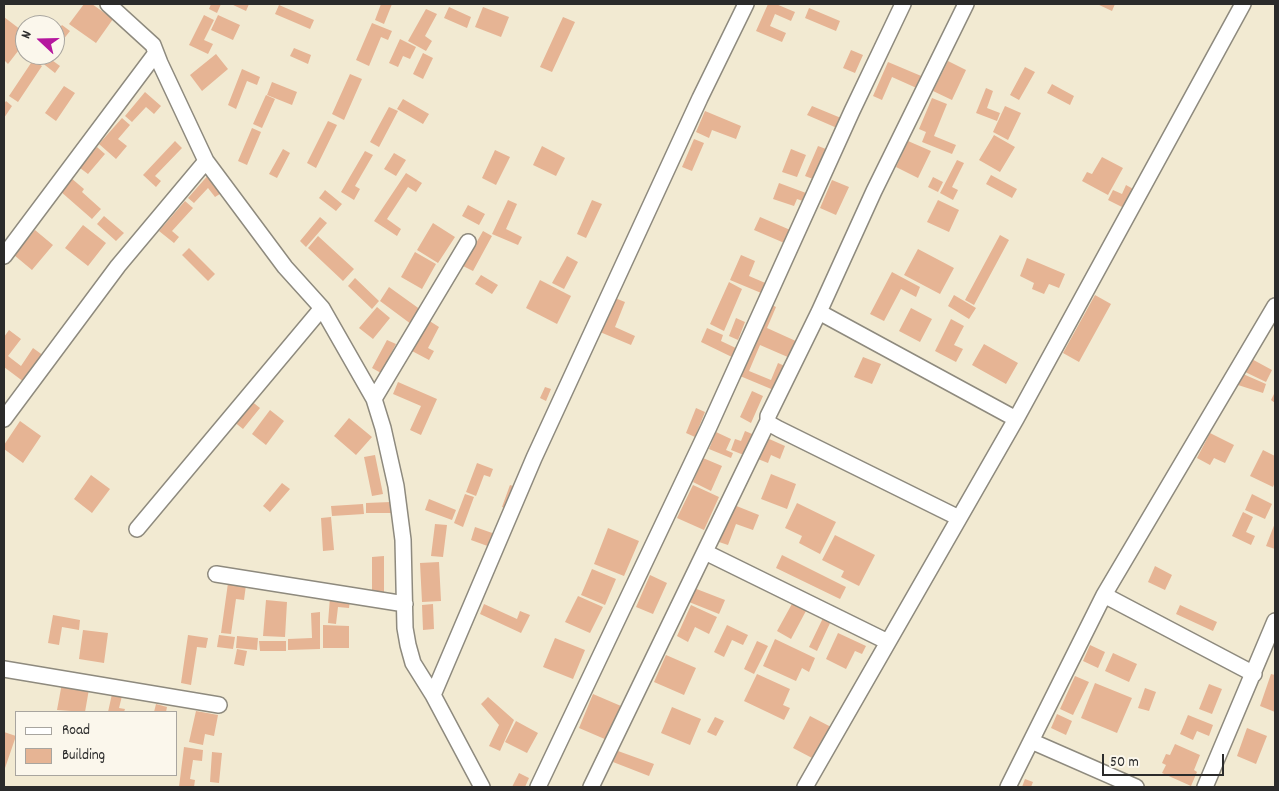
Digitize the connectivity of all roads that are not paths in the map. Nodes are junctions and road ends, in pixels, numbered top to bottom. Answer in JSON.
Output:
{"nodes":[{"id":1,"x":108,"y":4,"type":"edge"},
{"id":2,"x":746,"y":4,"type":"edge"},
{"id":3,"x":903,"y":4,"type":"edge"},
{"id":4,"x":966,"y":4,"type":"edge"},
{"id":5,"x":1244,"y":4,"type":"edge"},
{"id":6,"x":156,"y":53,"type":"junction"},
{"id":7,"x":206,"y":161,"type":"junction"},
{"id":8,"x":468,"y":242,"type":"dead end"},
{"id":9,"x":4,"y":256,"type":"edge"},
{"id":10,"x":1275,"y":306,"type":"edge"},
{"id":11,"x":322,"y":308,"type":"junction"},
{"id":12,"x":819,"y":312,"type":"junction"},
{"id":13,"x":374,"y":399,"type":"junction"},
{"id":14,"x":4,"y":419,"type":"edge"},
{"id":15,"x":1016,"y":419,"type":"junction"},
{"id":16,"x":768,"y":421,"type":"junction"},
{"id":17,"x":959,"y":518,"type":"junction"},
{"id":18,"x":137,"y":529,"type":"dead end"},
{"id":19,"x":705,"y":552,"type":"junction"},
{"id":20,"x":216,"y":574,"type":"dead end"},
{"id":21,"x":1104,"y":595,"type":"junction"},
{"id":22,"x":404,"y":604,"type":"junction"},
{"id":23,"x":1275,"y":621,"type":"edge"},
{"id":24,"x":888,"y":642,"type":"junction"},
{"id":25,"x":4,"y":669,"type":"edge"},
{"id":26,"x":1254,"y":674,"type":"junction"},
{"id":27,"x":433,"y":695,"type":"junction"},
{"id":28,"x":219,"y":705,"type":"dead end"},
{"id":29,"x":1031,"y":741,"type":"junction"},
{"id":30,"x":482,"y":787,"type":"edge"},
{"id":31,"x":538,"y":787,"type":"edge"},
{"id":32,"x":591,"y":787,"type":"edge"},
{"id":33,"x":805,"y":787,"type":"edge"},
{"id":34,"x":1008,"y":787,"type":"edge"},
{"id":35,"x":1136,"y":787,"type":"edge"},
{"id":36,"x":1205,"y":787,"type":"edge"}],
"edges":[{"from":1,"to":6,"type":"street"},
{"from":2,"to":27,"type":"street"},
{"from":3,"to":31,"type":"street"},
{"from":4,"to":12,"type":"street"},
{"from":5,"to":15,"type":"street"},
{"from":6,"to":7,"type":"street"},
{"from":6,"to":9,"type":"street"},
{"from":7,"to":11,"type":"street"},
{"from":7,"to":14,"type":"street"},
{"from":8,"to":13,"type":"street"},
{"from":10,"to":21,"type":"street"},
{"from":11,"to":13,"type":"street"},
{"from":11,"to":18,"type":"street"},
{"from":12,"to":15,"type":"street"},
{"from":12,"to":16,"type":"street"},
{"from":13,"to":22,"type":"street"},
{"from":15,"to":17,"type":"street"},
{"from":16,"to":17,"type":"street"},
{"from":16,"to":19,"type":"street"},
{"from":17,"to":24,"type":"street"},
{"from":19,"to":24,"type":"street"},
{"from":19,"to":32,"type":"street"},
{"from":20,"to":22,"type":"street"},
{"from":21,"to":26,"type":"street"},
{"from":21,"to":29,"type":"street"},
{"from":22,"to":27,"type":"street"},
{"from":23,"to":26,"type":"street"},
{"from":24,"to":33,"type":"street"},
{"from":25,"to":28,"type":"street"},
{"from":26,"to":36,"type":"street"},
{"from":27,"to":30,"type":"street"},
{"from":29,"to":34,"type":"street"},
{"from":29,"to":35,"type":"street"}]}
